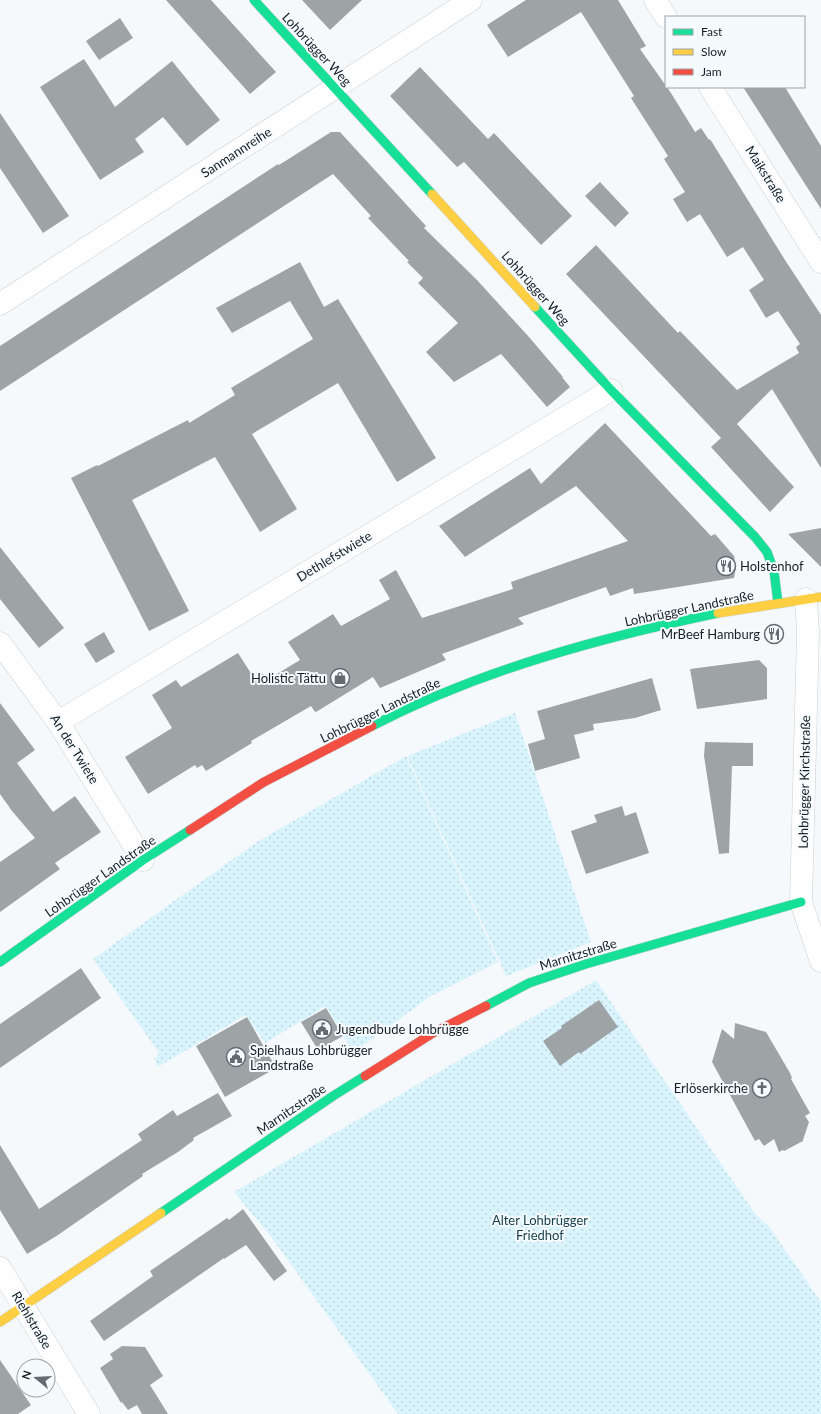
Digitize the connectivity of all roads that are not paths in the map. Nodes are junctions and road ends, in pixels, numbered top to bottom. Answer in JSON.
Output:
{"nodes":[{"id":1,"x":254,"y":0,"type":"edge"},
{"id":2,"x":471,"y":0,"type":"edge"},
{"id":3,"x":655,"y":0,"type":"edge"},
{"id":4,"x":665,"y":16,"type":"edge"},
{"id":5,"x":335,"y":88,"type":"junction"},
{"id":6,"x":711,"y":88,"type":"edge"},
{"id":7,"x":821,"y":262,"type":"edge"},
{"id":8,"x":0,"y":304,"type":"edge"},
{"id":9,"x":611,"y":390,"type":"junction"},
{"id":10,"x":814,"y":598,"type":"edge"},
{"id":11,"x":778,"y":603,"type":"junction"},
{"id":12,"x":0,"y":643,"type":"edge"},
{"id":13,"x":58,"y":722,"type":"junction"},
{"id":14,"x":143,"y":860,"type":"junction"},
{"id":15,"x":801,"y":902,"type":"junction"},
{"id":16,"x":821,"y":961,"type":"edge"},
{"id":17,"x":0,"y":962,"type":"edge"},
{"id":18,"x":0,"y":1268,"type":"edge"},
{"id":19,"x":24,"y":1306,"type":"junction"},
{"id":20,"x":0,"y":1322,"type":"edge"},
{"id":21,"x":89,"y":1414,"type":"edge"}],
"edges":[{"from":1,"to":5,"type":"street","name":"Lohbrügger Weg"},
{"from":2,"to":5,"type":"street","name":"Sanmannreihe"},
{"from":3,"to":4,"type":"street"},
{"from":5,"to":8,"type":"street","name":"Sanmannreihe"},
{"from":5,"to":9,"type":"street","name":"Lohbrügger Weg"},
{"from":6,"to":7,"type":"street","name":"Maikstraße"},
{"from":9,"to":11,"type":"street","name":"Lohbrügger Weg"},
{"from":9,"to":13,"type":"street","name":"Dethlefstwiete"},
{"from":10,"to":11,"type":"street","name":"Lohbrügger Landstraße"},
{"from":10,"to":15,"type":"street","name":"Lohbrügger Kirchstraße"},
{"from":11,"to":14,"type":"street","name":"Lohbrügger Landstraße"},
{"from":12,"to":13,"type":"street","name":"An der Twiete"},
{"from":13,"to":14,"type":"street","name":"An der Twiete"},
{"from":14,"to":17,"type":"street","name":"Lohbrügger Landstraße"},
{"from":15,"to":16,"type":"street","name":"Lohbrügger Kirchstraße"},
{"from":15,"to":19,"type":"street","name":"Marnitzstraße"},
{"from":18,"to":19,"type":"street","name":"Riehlstraße"},
{"from":19,"to":20,"type":"street","name":"Marnitzstraße"},
{"from":19,"to":21,"type":"street","name":"Riehlstraße"}]}
